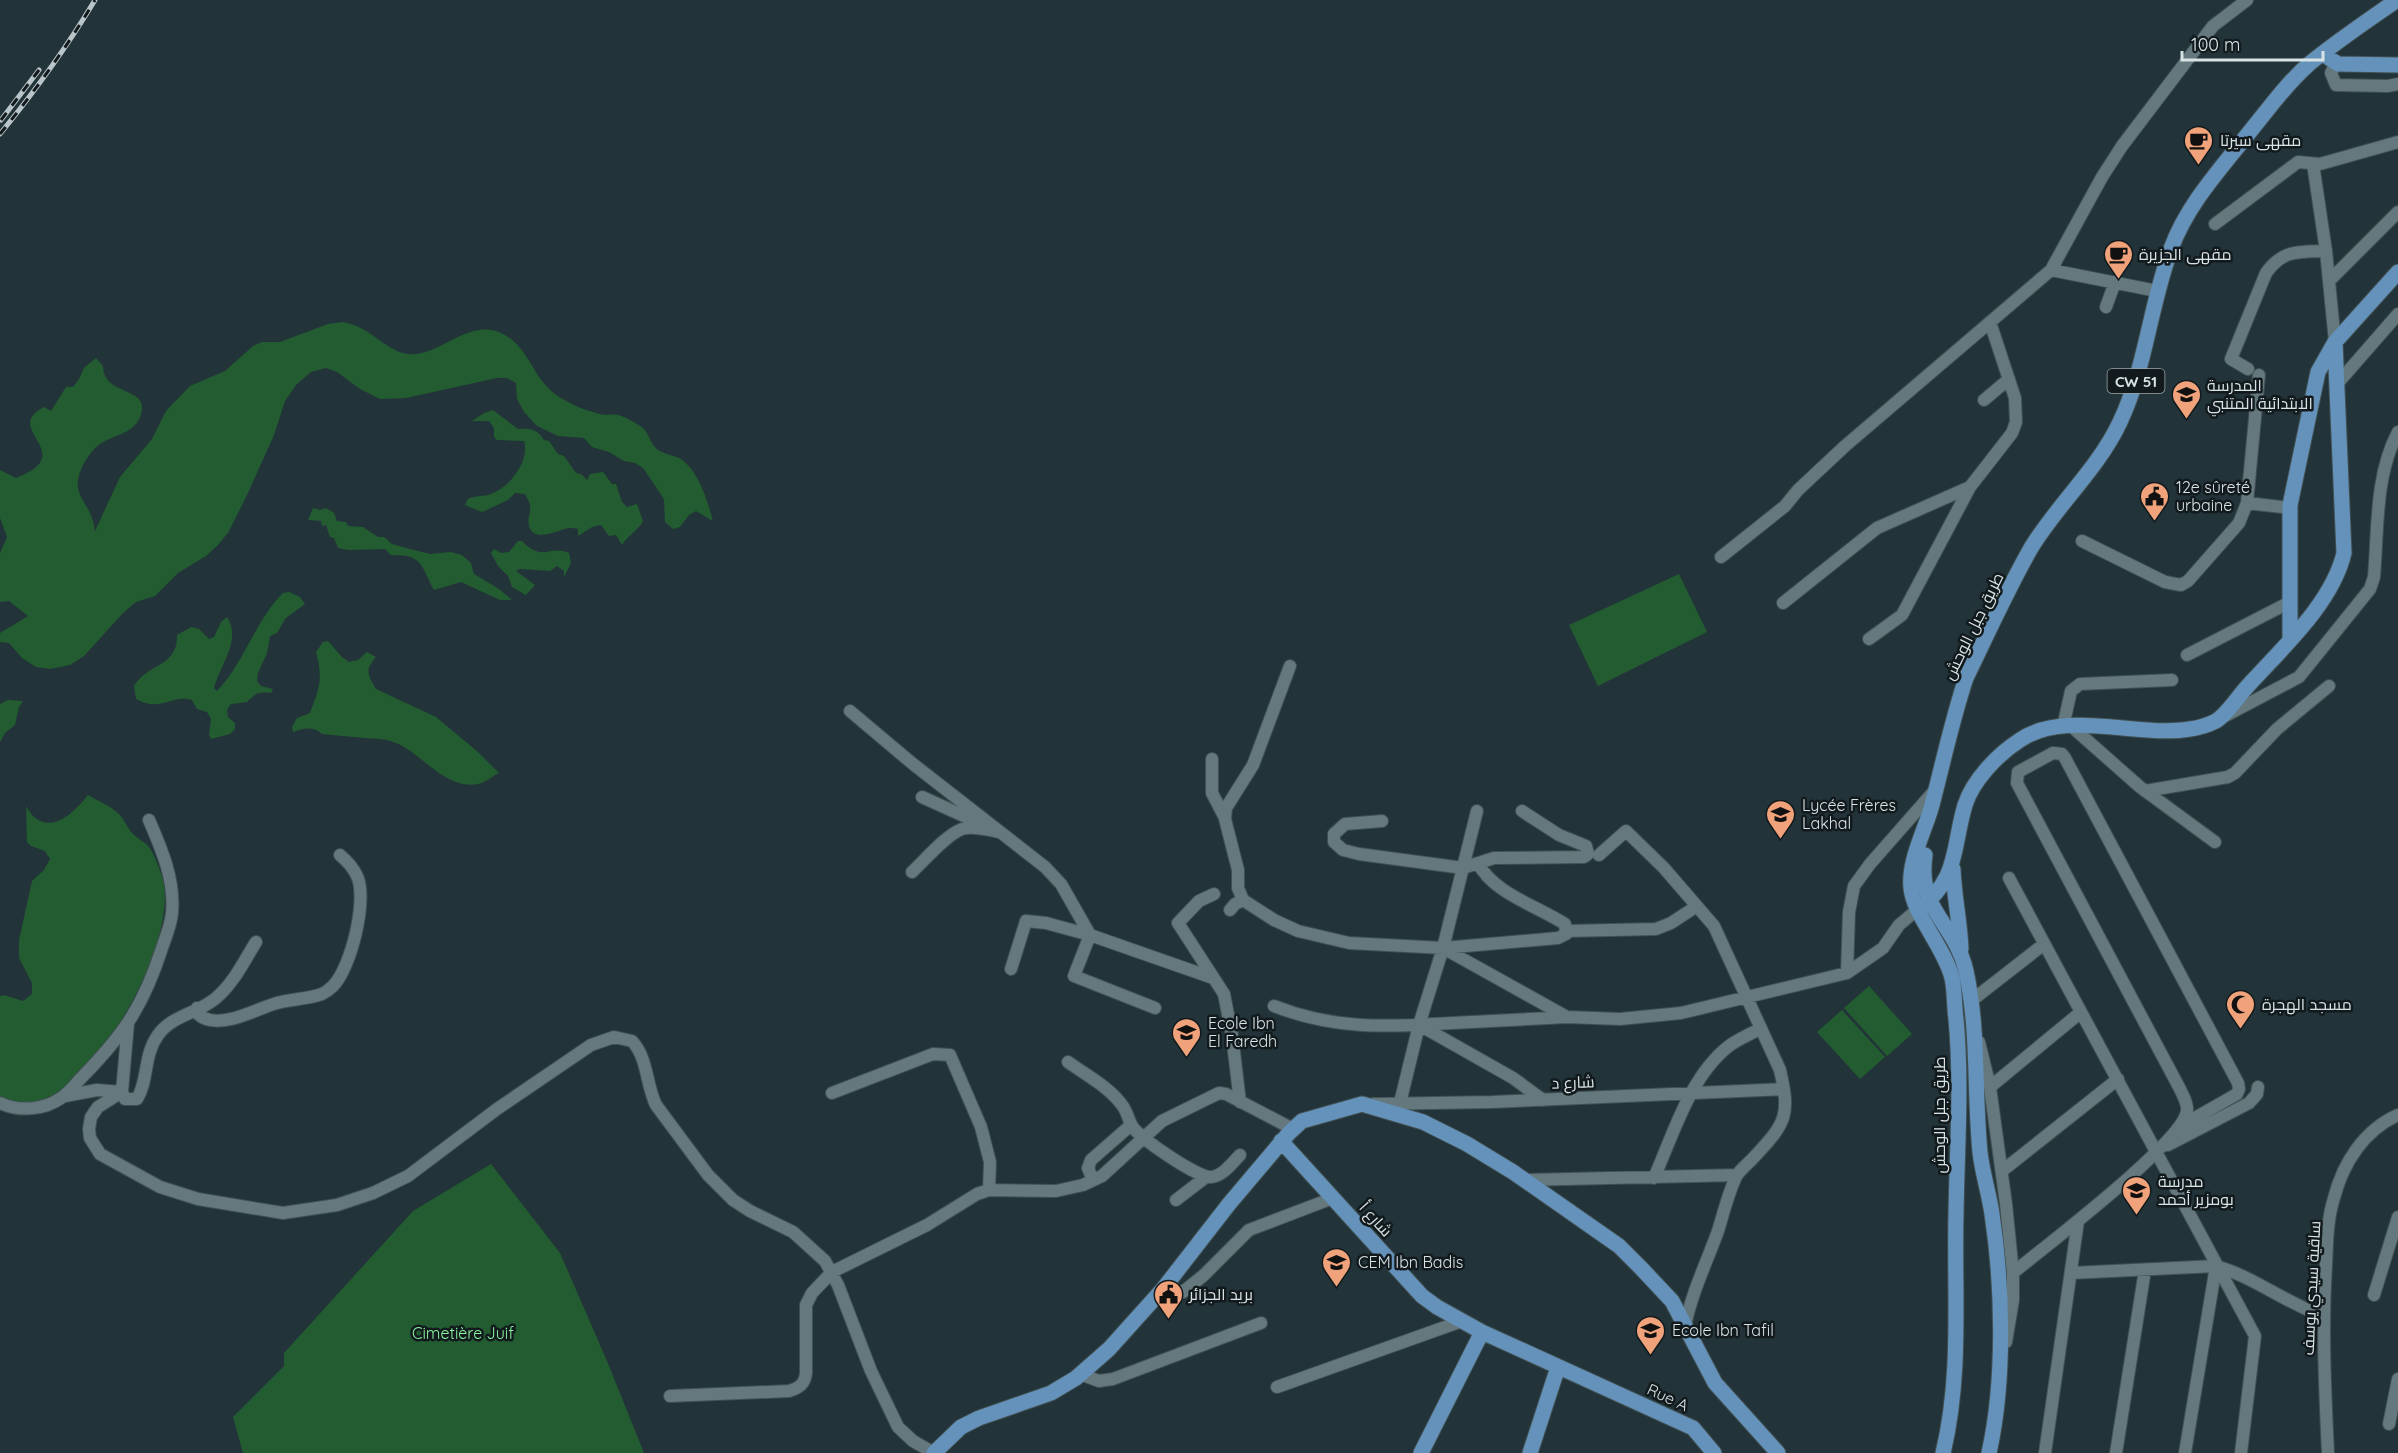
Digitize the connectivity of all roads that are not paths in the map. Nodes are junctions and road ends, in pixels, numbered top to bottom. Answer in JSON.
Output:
{"nodes":[{"id":1,"x":2247,"y":0,"type":"edge"},
{"id":2,"x":2397,"y":0,"type":"edge"},
{"id":3,"x":2323,"y":54,"type":"junction"},
{"id":4,"x":2336,"y":63,"type":"junction"},
{"id":5,"x":2398,"y":65,"type":"edge"},
{"id":6,"x":2398,"y":84,"type":"edge"},
{"id":7,"x":2398,"y":142,"type":"edge"},
{"id":8,"x":2313,"y":164,"type":"junction"},
{"id":9,"x":2398,"y":212,"type":"edge"},
{"id":10,"x":2215,"y":224,"type":"dead end"},
{"id":11,"x":2326,"y":250,"type":"junction"},
{"id":12,"x":2051,"y":270,"type":"junction"},
{"id":13,"x":2398,"y":272,"type":"edge"},
{"id":14,"x":2329,"y":281,"type":"junction"},
{"id":15,"x":2115,"y":282,"type":"junction"},
{"id":16,"x":2157,"y":291,"type":"junction"},
{"id":17,"x":2106,"y":307,"type":"dead end"},
{"id":18,"x":2398,"y":314,"type":"edge"},
{"id":19,"x":1990,"y":322,"type":"junction"},
{"id":20,"x":2335,"y":342,"type":"junction"},
{"id":21,"x":2248,"y":369,"type":"dead end"},
{"id":22,"x":2259,"y":375,"type":"dead end"},
{"id":23,"x":2009,"y":379,"type":"junction"},
{"id":24,"x":2337,"y":384,"type":"junction"},
{"id":25,"x":1984,"y":400,"type":"dead end"},
{"id":26,"x":2398,"y":432,"type":"edge"},
{"id":27,"x":1970,"y":487,"type":"junction"},
{"id":28,"x":2247,"y":503,"type":"junction"},
{"id":29,"x":2290,"y":508,"type":"junction"},
{"id":30,"x":2082,"y":541,"type":"dead end"},
{"id":31,"x":1720,"y":557,"type":"dead end"},
{"id":32,"x":2290,"y":602,"type":"junction"},
{"id":33,"x":1783,"y":603,"type":"dead end"},
{"id":34,"x":1869,"y":639,"type":"dead end"},
{"id":35,"x":2290,"y":639,"type":"junction"},
{"id":36,"x":2187,"y":655,"type":"dead end"},
{"id":37,"x":1290,"y":666,"type":"dead end"},
{"id":38,"x":2172,"y":680,"type":"dead end"},
{"id":39,"x":2329,"y":686,"type":"dead end"},
{"id":40,"x":850,"y":711,"type":"dead end"},
{"id":41,"x":2216,"y":721,"type":"junction"},
{"id":42,"x":2067,"y":726,"type":"junction"},
{"id":43,"x":1212,"y":759,"type":"dead end"},
{"id":44,"x":1936,"y":789,"type":"junction"},
{"id":45,"x":2145,"y":791,"type":"junction"},
{"id":46,"x":922,"y":797,"type":"dead end"},
{"id":47,"x":1931,"y":807,"type":"junction"},
{"id":48,"x":1477,"y":811,"type":"dead end"},
{"id":49,"x":1522,"y":811,"type":"dead end"},
{"id":50,"x":1225,"y":819,"type":"junction"},
{"id":51,"x":149,"y":820,"type":"dead end"},
{"id":52,"x":1382,"y":821,"type":"dead end"},
{"id":53,"x":1000,"y":832,"type":"junction"},
{"id":54,"x":2215,"y":842,"type":"dead end"},
{"id":55,"x":339,"y":855,"type":"dead end"},
{"id":56,"x":1599,"y":855,"type":"dead end"},
{"id":57,"x":1478,"y":863,"type":"junction"},
{"id":58,"x":1463,"y":868,"type":"junction"},
{"id":59,"x":912,"y":872,"type":"dead end"},
{"id":60,"x":1923,"y":877,"type":"junction"},
{"id":61,"x":2009,"y":878,"type":"dead end"},
{"id":62,"x":1950,"y":889,"type":"junction"},
{"id":63,"x":1214,"y":894,"type":"dead end"},
{"id":64,"x":1243,"y":900,"type":"junction"},
{"id":65,"x":1697,"y":906,"type":"junction"},
{"id":66,"x":1230,"y":910,"type":"dead end"},
{"id":67,"x":1928,"y":912,"type":"junction"},
{"id":68,"x":1567,"y":931,"type":"junction"},
{"id":69,"x":1090,"y":935,"type":"junction"},
{"id":70,"x":256,"y":942,"type":"dead end"},
{"id":71,"x":2044,"y":944,"type":"junction"},
{"id":72,"x":1443,"y":948,"type":"junction"},
{"id":73,"x":1961,"y":954,"type":"junction"},
{"id":74,"x":1011,"y":969,"type":"dead end"},
{"id":75,"x":1847,"y":973,"type":"junction"},
{"id":76,"x":1213,"y":978,"type":"junction"},
{"id":77,"x":1748,"y":998,"type":"junction"},
{"id":78,"x":1274,"y":1006,"type":"dead end"},
{"id":79,"x":197,"y":1008,"type":"junction"},
{"id":80,"x":1155,"y":1008,"type":"dead end"},
{"id":81,"x":1972,"y":1009,"type":"junction"},
{"id":82,"x":2081,"y":1012,"type":"junction"},
{"id":83,"x":1567,"y":1017,"type":"junction"},
{"id":84,"x":128,"y":1023,"type":"junction"},
{"id":85,"x":1419,"y":1025,"type":"junction"},
{"id":86,"x":1761,"y":1028,"type":"junction"},
{"id":87,"x":1068,"y":1062,"type":"dead end"},
{"id":88,"x":2118,"y":1079,"type":"junction"},
{"id":89,"x":1990,"y":1087,"type":"junction"},
{"id":90,"x":2258,"y":1087,"type":"dead end"},
{"id":91,"x":1784,"y":1089,"type":"junction"},
{"id":92,"x":122,"y":1092,"type":"junction"},
{"id":93,"x":832,"y":1093,"type":"dead end"},
{"id":94,"x":1692,"y":1094,"type":"junction"},
{"id":95,"x":61,"y":1098,"type":"junction"},
{"id":96,"x":1542,"y":1100,"type":"junction"},
{"id":97,"x":1240,"y":1102,"type":"junction"},
{"id":98,"x":0,"y":1103,"type":"edge"},
{"id":99,"x":1399,"y":1108,"type":"junction"},
{"id":100,"x":2398,"y":1115,"type":"edge"},
{"id":101,"x":1131,"y":1125,"type":"junction"},
{"id":102,"x":2179,"y":1127,"type":"junction"},
{"id":103,"x":1293,"y":1129,"type":"junction"},
{"id":104,"x":1144,"y":1139,"type":"junction"},
{"id":105,"x":1281,"y":1141,"type":"junction"},
{"id":106,"x":2157,"y":1151,"type":"junction"},
{"id":107,"x":1240,"y":1155,"type":"dead end"},
{"id":108,"x":2002,"y":1171,"type":"junction"},
{"id":109,"x":1737,"y":1175,"type":"junction"},
{"id":110,"x":1206,"y":1177,"type":"junction"},
{"id":111,"x":1654,"y":1178,"type":"junction"},
{"id":112,"x":1093,"y":1180,"type":"junction"},
{"id":113,"x":1526,"y":1180,"type":"junction"},
{"id":114,"x":989,"y":1190,"type":"junction"},
{"id":115,"x":1333,"y":1198,"type":"junction"},
{"id":116,"x":1176,"y":1200,"type":"dead end"},
{"id":117,"x":2078,"y":1221,"type":"junction"},
{"id":118,"x":2397,"y":1224,"type":"edge"},
{"id":119,"x":2216,"y":1266,"type":"junction"},
{"id":120,"x":2145,"y":1270,"type":"junction"},
{"id":121,"x":832,"y":1272,"type":"junction"},
{"id":122,"x":2013,"y":1273,"type":"junction"},
{"id":123,"x":2071,"y":1273,"type":"junction"},
{"id":124,"x":1163,"y":1289,"type":"junction"},
{"id":125,"x":2374,"y":1295,"type":"dead end"},
{"id":126,"x":2324,"y":1316,"type":"junction"},
{"id":127,"x":1462,"y":1321,"type":"junction"},
{"id":128,"x":1261,"y":1323,"type":"dead end"},
{"id":129,"x":1685,"y":1326,"type":"junction"},
{"id":130,"x":1482,"y":1332,"type":"junction"},
{"id":131,"x":1558,"y":1367,"type":"junction"},
{"id":132,"x":2000,"y":1373,"type":"junction"},
{"id":133,"x":1080,"y":1374,"type":"junction"},
{"id":134,"x":2398,"y":1379,"type":"edge"},
{"id":135,"x":1277,"y":1387,"type":"dead end"},
{"id":136,"x":669,"y":1396,"type":"dead end"},
{"id":137,"x":2389,"y":1424,"type":"dead end"},
{"id":138,"x":934,"y":1453,"type":"edge"},
{"id":139,"x":1421,"y":1453,"type":"edge"},
{"id":140,"x":1530,"y":1453,"type":"edge"},
{"id":141,"x":1714,"y":1453,"type":"edge"},
{"id":142,"x":1779,"y":1453,"type":"edge"},
{"id":143,"x":1943,"y":1453,"type":"edge"},
{"id":144,"x":1989,"y":1453,"type":"edge"},
{"id":145,"x":2045,"y":1453,"type":"edge"},
{"id":146,"x":2116,"y":1453,"type":"edge"},
{"id":147,"x":2185,"y":1453,"type":"edge"},
{"id":148,"x":2241,"y":1453,"type":"edge"},
{"id":149,"x":2328,"y":1453,"type":"edge"}],
"edges":[{"from":1,"to":12,"type":"street"},
{"from":2,"to":3,"type":"main road","name":"طريق جبل الوحش","number":"CW 51"},
{"from":3,"to":4,"type":"main road"},
{"from":3,"to":16,"type":"main road","name":"طريق جبل الوحش","number":"CW 51"},
{"from":4,"to":5,"type":"main road"},
{"from":4,"to":6,"type":"street"},
{"from":7,"to":8,"type":"street"},
{"from":8,"to":10,"type":"street"},
{"from":8,"to":11,"type":"street"},
{"from":9,"to":14,"type":"street"},
{"from":11,"to":14,"type":"street"},
{"from":11,"to":21,"type":"street"},
{"from":12,"to":15,"type":"street"},
{"from":12,"to":19,"type":"street"},
{"from":13,"to":20,"type":"main road"},
{"from":14,"to":20,"type":"street"},
{"from":15,"to":16,"type":"street"},
{"from":15,"to":17,"type":"street"},
{"from":16,"to":44,"type":"main road","name":"طريق جبل الوحش","number":"CW 51"},
{"from":18,"to":24,"type":"street"},
{"from":19,"to":23,"type":"street"},
{"from":19,"to":31,"type":"street"},
{"from":20,"to":24,"type":"main road"},
{"from":20,"to":29,"type":"main road"},
{"from":22,"to":28,"type":"street"},
{"from":23,"to":25,"type":"street"},
{"from":23,"to":27,"type":"street"},
{"from":24,"to":35,"type":"main road"},
{"from":26,"to":41,"type":"street"},
{"from":27,"to":33,"type":"street"},
{"from":27,"to":34,"type":"street"},
{"from":28,"to":29,"type":"street"},
{"from":28,"to":30,"type":"street"},
{"from":29,"to":32,"type":"main road"},
{"from":32,"to":35,"type":"main road"},
{"from":32,"to":36,"type":"street"},
{"from":35,"to":41,"type":"main road"},
{"from":37,"to":50,"type":"street"},
{"from":38,"to":42,"type":"street"},
{"from":39,"to":45,"type":"street"},
{"from":40,"to":53,"type":"street"},
{"from":41,"to":42,"type":"main road"},
{"from":42,"to":45,"type":"street"},
{"from":42,"to":62,"type":"main road"},
{"from":43,"to":50,"type":"street"},
{"from":44,"to":47,"type":"main road","name":"طريق جبل الوحش","number":"CW 51"},
{"from":44,"to":75,"type":"street"},
{"from":45,"to":54,"type":"street"},
{"from":46,"to":53,"type":"street"},
{"from":47,"to":60,"type":"main road"},
{"from":47,"to":67,"type":"main road","name":"طريق جبل الوحش"},
{"from":48,"to":58,"type":"street"},
{"from":49,"to":57,"type":"street"},
{"from":50,"to":64,"type":"street"},
{"from":51,"to":84,"type":"street"},
{"from":52,"to":58,"type":"street"},
{"from":53,"to":59,"type":"street"},
{"from":53,"to":69,"type":"street"},
{"from":55,"to":79,"type":"street"},
{"from":56,"to":65,"type":"street"},
{"from":57,"to":58,"type":"street"},
{"from":57,"to":68,"type":"street"},
{"from":58,"to":72,"type":"street"},
{"from":60,"to":62,"type":"main road"},
{"from":60,"to":67,"type":"main road"},
{"from":61,"to":71,"type":"street"},
{"from":62,"to":67,"type":"main road"},
{"from":62,"to":73,"type":"main road"},
{"from":63,"to":76,"type":"street"},
{"from":64,"to":66,"type":"street"},
{"from":64,"to":72,"type":"street"},
{"from":65,"to":68,"type":"street"},
{"from":65,"to":77,"type":"street"},
{"from":67,"to":73,"type":"main road"},
{"from":67,"to":75,"type":"street"},
{"from":67,"to":143,"type":"main road","name":"طريق جبل الوحش"},
{"from":68,"to":72,"type":"street"},
{"from":69,"to":74,"type":"street"},
{"from":69,"to":76,"type":"street"},
{"from":69,"to":80,"type":"street"},
{"from":70,"to":79,"type":"street"},
{"from":71,"to":81,"type":"street"},
{"from":71,"to":82,"type":"street"},
{"from":72,"to":83,"type":"street"},
{"from":72,"to":85,"type":"street"},
{"from":73,"to":81,"type":"main road"},
{"from":75,"to":77,"type":"street"},
{"from":76,"to":97,"type":"street"},
{"from":77,"to":83,"type":"street"},
{"from":77,"to":86,"type":"street"},
{"from":78,"to":85,"type":"street"},
{"from":79,"to":92,"type":"street"},
{"from":81,"to":89,"type":"street"},
{"from":81,"to":132,"type":"main road"},
{"from":82,"to":88,"type":"street"},
{"from":82,"to":89,"type":"street"},
{"from":83,"to":85,"type":"street"},
{"from":84,"to":92,"type":"street"},
{"from":84,"to":95,"type":"street"},
{"from":85,"to":96,"type":"street"},
{"from":85,"to":99,"type":"street"},
{"from":86,"to":91,"type":"street"},
{"from":86,"to":94,"type":"street"},
{"from":87,"to":101,"type":"street"},
{"from":88,"to":106,"type":"street"},
{"from":88,"to":108,"type":"street"},
{"from":89,"to":108,"type":"street"},
{"from":90,"to":106,"type":"street"},
{"from":91,"to":94,"type":"street","name":"شارع د"},
{"from":91,"to":109,"type":"street"},
{"from":92,"to":95,"type":"street"},
{"from":92,"to":121,"type":"street"},
{"from":93,"to":114,"type":"street"},
{"from":94,"to":96,"type":"street","name":"شارع د"},
{"from":94,"to":111,"type":"street"},
{"from":95,"to":98,"type":"street"},
{"from":96,"to":99,"type":"street","name":"شارع د"},
{"from":97,"to":103,"type":"street"},
{"from":97,"to":104,"type":"street"},
{"from":99,"to":103,"type":"main road"},
{"from":99,"to":113,"type":"main road"},
{"from":100,"to":126,"type":"street","name":"ساقية سيدي يوسف"},
{"from":101,"to":104,"type":"street"},
{"from":101,"to":112,"type":"street"},
{"from":102,"to":102,"type":"street"},
{"from":102,"to":106,"type":"street"},
{"from":103,"to":105,"type":"main road"},
{"from":104,"to":110,"type":"street"},
{"from":104,"to":112,"type":"street"},
{"from":105,"to":115,"type":"main road","name":"شارع أ"},
{"from":105,"to":124,"type":"main road"},
{"from":106,"to":117,"type":"street"},
{"from":106,"to":119,"type":"street"},
{"from":107,"to":110,"type":"street"},
{"from":108,"to":122,"type":"street"},
{"from":109,"to":111,"type":"street"},
{"from":109,"to":129,"type":"street"},
{"from":110,"to":116,"type":"street"},
{"from":111,"to":113,"type":"street"},
{"from":112,"to":114,"type":"street"},
{"from":113,"to":129,"type":"main road"},
{"from":114,"to":121,"type":"street"},
{"from":115,"to":124,"type":"street"},
{"from":115,"to":127,"type":"main road","name":"شارع أ"},
{"from":117,"to":122,"type":"street"},
{"from":117,"to":123,"type":"street"},
{"from":118,"to":125,"type":"street"},
{"from":119,"to":120,"type":"street"},
{"from":119,"to":126,"type":"street"},
{"from":119,"to":147,"type":"street"},
{"from":119,"to":148,"type":"street"},
{"from":120,"to":123,"type":"street"},
{"from":120,"to":146,"type":"street"},
{"from":121,"to":136,"type":"street"},
{"from":121,"to":138,"type":"street"},
{"from":122,"to":132,"type":"street"},
{"from":123,"to":145,"type":"street"},
{"from":124,"to":133,"type":"main road"},
{"from":126,"to":149,"type":"street","name":"ساقية سيدي يوسف"},
{"from":127,"to":130,"type":"main road","name":"شارع أ"},
{"from":127,"to":135,"type":"street"},
{"from":128,"to":133,"type":"street"},
{"from":129,"to":142,"type":"main road"},
{"from":130,"to":131,"type":"main road","name":"شارع أ"},
{"from":130,"to":139,"type":"main road"},
{"from":131,"to":140,"type":"main road"},
{"from":131,"to":141,"type":"main road","name":"Rue A"},
{"from":132,"to":144,"type":"main road"},
{"from":133,"to":138,"type":"main road"},
{"from":134,"to":137,"type":"street"}]}
